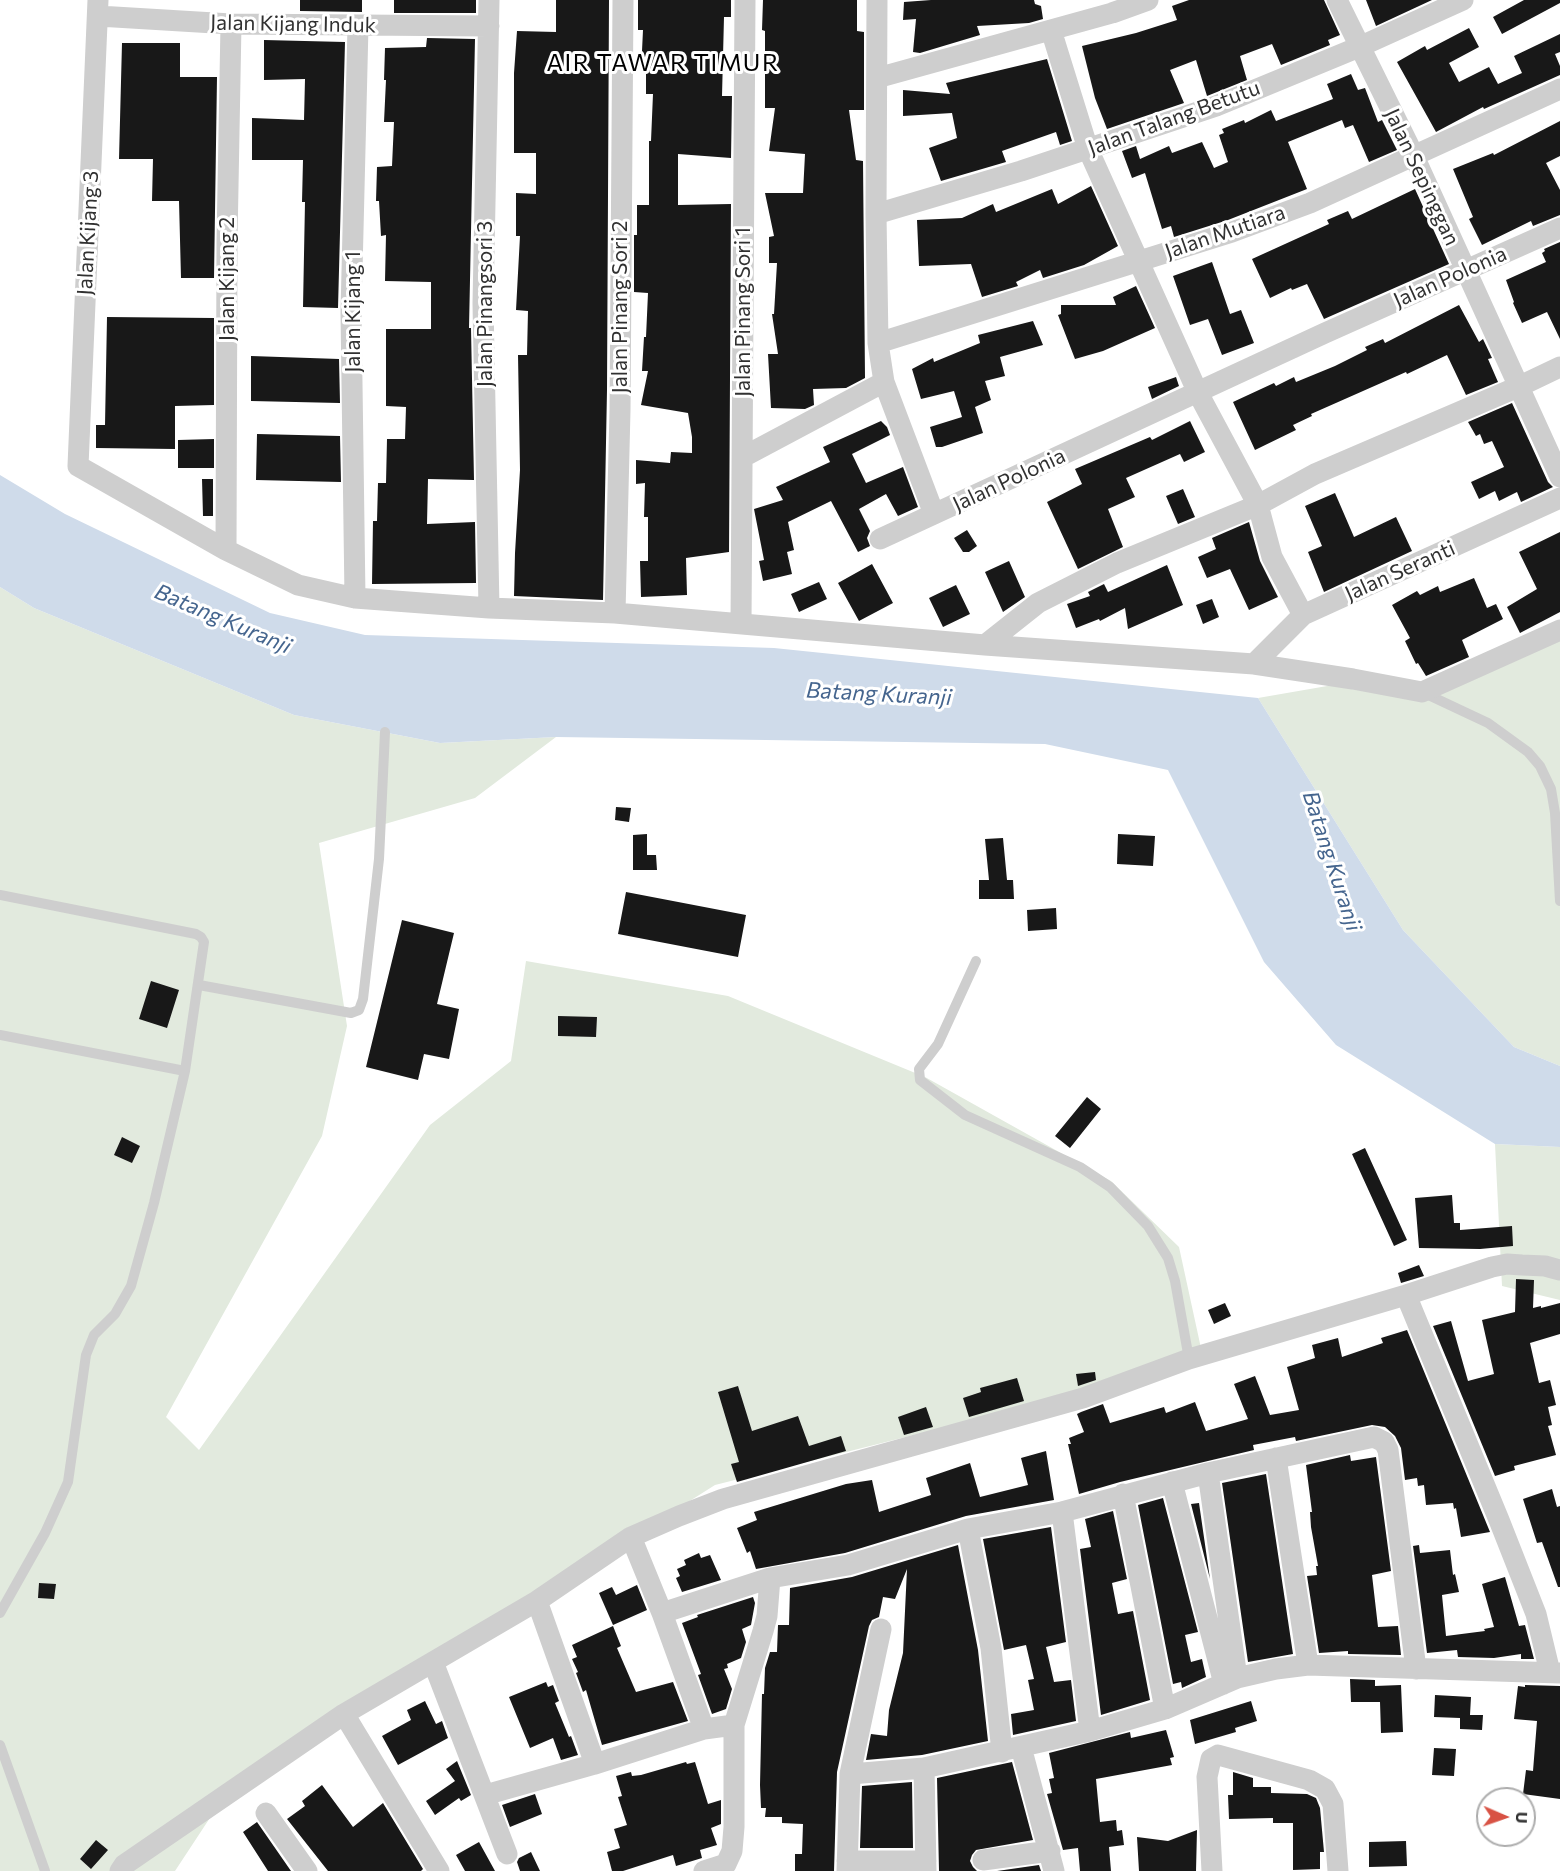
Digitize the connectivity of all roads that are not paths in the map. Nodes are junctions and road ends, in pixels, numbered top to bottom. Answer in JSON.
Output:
{"nodes":[{"id":1,"x":489,"y":0,"type":"edge"},
{"id":2,"x":623,"y":0,"type":"edge"},
{"id":3,"x":745,"y":0,"type":"edge"},
{"id":4,"x":877,"y":0,"type":"edge"},
{"id":5,"x":1148,"y":0,"type":"edge"},
{"id":6,"x":1337,"y":0,"type":"edge"},
{"id":7,"x":1463,"y":0,"type":"edge"},
{"id":8,"x":98,"y":8,"type":"edge"},
{"id":9,"x":231,"y":24,"type":"junction"},
{"id":10,"x":358,"y":26,"type":"junction"},
{"id":11,"x":489,"y":26,"type":"junction"},
{"id":12,"x":1051,"y":30,"type":"junction"},
{"id":13,"x":1359,"y":47,"type":"junction"},
{"id":14,"x":877,"y":78,"type":"junction"},
{"id":15,"x":1560,"y":88,"type":"edge"},
{"id":16,"x":1088,"y":149,"type":"junction"},
{"id":17,"x":1413,"y":154,"type":"junction"},
{"id":18,"x":876,"y":214,"type":"junction"},
{"id":19,"x":1560,"y":228,"type":"edge"},
{"id":20,"x":1140,"y":261,"type":"junction"},
{"id":21,"x":1466,"y":271,"type":"junction"},
{"id":22,"x":878,"y":343,"type":"junction"},
{"id":23,"x":1560,"y":367,"type":"edge"},
{"id":24,"x":884,"y":382,"type":"junction"},
{"id":25,"x":1520,"y":387,"type":"junction"},
{"id":26,"x":1198,"y":393,"type":"junction"},
{"id":27,"x":743,"y":457,"type":"junction"},
{"id":28,"x":1560,"y":477,"type":"edge"},
{"id":29,"x":1560,"y":498,"type":"edge"},
{"id":30,"x":1258,"y":505,"type":"junction"},
{"id":31,"x":934,"y":514,"type":"junction"},
{"id":32,"x":880,"y":539,"type":"dead end"},
{"id":33,"x":226,"y":542,"type":"junction"},
{"id":34,"x":355,"y":598,"type":"junction"},
{"id":35,"x":489,"y":608,"type":"junction"},
{"id":36,"x":615,"y":614,"type":"junction"},
{"id":37,"x":1303,"y":615,"type":"junction"},
{"id":38,"x":741,"y":624,"type":"junction"},
{"id":39,"x":1560,"y":630,"type":"edge"},
{"id":40,"x":985,"y":645,"type":"junction"},
{"id":41,"x":1254,"y":664,"type":"junction"},
{"id":42,"x":1422,"y":692,"type":"junction"},
{"id":43,"x":385,"y":732,"type":"dead end"},
{"id":44,"x":0,"y":895,"type":"edge"},
{"id":45,"x":1560,"y":902,"type":"edge"},
{"id":46,"x":976,"y":961,"type":"dead end"},
{"id":47,"x":199,"y":985,"type":"junction"},
{"id":48,"x":0,"y":1035,"type":"edge"},
{"id":49,"x":185,"y":1071,"type":"junction"},
{"id":50,"x":1560,"y":1270,"type":"edge"},
{"id":51,"x":1406,"y":1295,"type":"junction"},
{"id":52,"x":1189,"y":1359,"type":"junction"},
{"id":53,"x":1276,"y":1458,"type":"junction"},
{"id":54,"x":1208,"y":1473,"type":"junction"},
{"id":55,"x":1172,"y":1482,"type":"junction"},
{"id":56,"x":1124,"y":1494,"type":"junction"},
{"id":57,"x":1062,"y":1512,"type":"junction"},
{"id":58,"x":968,"y":1529,"type":"junction"},
{"id":59,"x":631,"y":1537,"type":"junction"},
{"id":60,"x":770,"y":1578,"type":"junction"},
{"id":61,"x":537,"y":1601,"type":"junction"},
{"id":62,"x":0,"y":1613,"type":"edge"},
{"id":63,"x":662,"y":1613,"type":"junction"},
{"id":64,"x":881,"y":1629,"type":"dead end"},
{"id":65,"x":433,"y":1662,"type":"junction"},
{"id":66,"x":1308,"y":1665,"type":"junction"},
{"id":67,"x":1416,"y":1670,"type":"junction"},
{"id":68,"x":1555,"y":1673,"type":"edge"},
{"id":69,"x":1230,"y":1681,"type":"junction"},
{"id":70,"x":1165,"y":1709,"type":"junction"},
{"id":71,"x":344,"y":1714,"type":"junction"},
{"id":72,"x":734,"y":1725,"type":"junction"},
{"id":73,"x":704,"y":1729,"type":"junction"},
{"id":74,"x":1090,"y":1731,"type":"junction"},
{"id":75,"x":0,"y":1745,"type":"edge"},
{"id":76,"x":1012,"y":1750,"type":"junction"},
{"id":77,"x":595,"y":1764,"type":"junction"},
{"id":78,"x":924,"y":1768,"type":"junction"},
{"id":79,"x":850,"y":1774,"type":"junction"},
{"id":80,"x":485,"y":1795,"type":"junction"},
{"id":81,"x":266,"y":1813,"type":"dead end"},
{"id":82,"x":507,"y":1854,"type":"dead end"},
{"id":83,"x":983,"y":1860,"type":"dead end"},
{"id":84,"x":1052,"y":1861,"type":"edge"},
{"id":85,"x":847,"y":1866,"type":"edge"},
{"id":86,"x":926,"y":1866,"type":"edge"},
{"id":87,"x":45,"y":1871,"type":"edge"},
{"id":88,"x":120,"y":1871,"type":"edge"},
{"id":89,"x":308,"y":1871,"type":"edge"},
{"id":90,"x":439,"y":1871,"type":"edge"},
{"id":91,"x":704,"y":1871,"type":"edge"},
{"id":92,"x":1212,"y":1871,"type":"edge"},
{"id":93,"x":1338,"y":1871,"type":"edge"}],
"edges":[{"from":1,"to":11,"type":"street","name":"Jalan Pinangsori 3"},
{"from":2,"to":36,"type":"street","name":"Jalan Pinang Sori 2"},
{"from":3,"to":27,"type":"street","name":"Jalan Pinang Sori 1"},
{"from":4,"to":14,"type":"street","name":"Jalan Polonia"},
{"from":5,"to":12,"type":"street"},
{"from":6,"to":13,"type":"street","name":"Jalan Sepinggan"},
{"from":7,"to":13,"type":"street","name":"Jalan Talang Betutu"},
{"from":8,"to":9,"type":"street","name":"Jalan Kijang Induk"},
{"from":8,"to":33,"type":"street","name":"Jalan Kijang 3"},
{"from":9,"to":10,"type":"street","name":"Jalan Kijang Induk"},
{"from":9,"to":33,"type":"street","name":"Jalan Kijang 2"},
{"from":10,"to":11,"type":"street","name":"Jalan Kijang Induk"},
{"from":10,"to":34,"type":"street","name":"Jalan Kijang 1"},
{"from":11,"to":35,"type":"street","name":"Jalan Pinangsori 3"},
{"from":12,"to":14,"type":"street"},
{"from":12,"to":16,"type":"street"},
{"from":13,"to":16,"type":"street","name":"Jalan Talang Betutu"},
{"from":13,"to":17,"type":"street","name":"Jalan Sepinggan"},
{"from":14,"to":18,"type":"street","name":"Jalan Polonia"},
{"from":15,"to":17,"type":"street","name":"Jalan Mutiara"},
{"from":16,"to":18,"type":"street","name":"Jalan Talang Betutu"},
{"from":16,"to":20,"type":"street"},
{"from":17,"to":20,"type":"street","name":"Jalan Mutiara"},
{"from":17,"to":21,"type":"street","name":"Jalan Sepinggan"},
{"from":18,"to":22,"type":"street","name":"Jalan Polonia"},
{"from":19,"to":21,"type":"street","name":"Jalan Polonia"},
{"from":20,"to":22,"type":"street","name":"Jalan Mutiara"},
{"from":20,"to":26,"type":"street"},
{"from":21,"to":25,"type":"street","name":"Jalan Sepinggan"},
{"from":21,"to":26,"type":"street","name":"Jalan Polonia"},
{"from":22,"to":24,"type":"street","name":"Jalan Polonia"},
{"from":23,"to":25,"type":"street"},
{"from":24,"to":27,"type":"street"},
{"from":24,"to":31,"type":"street","name":"Jalan Polonia"},
{"from":25,"to":28,"type":"street","name":"Jalan Sepinggan"},
{"from":25,"to":30,"type":"street"},
{"from":26,"to":30,"type":"street"},
{"from":26,"to":31,"type":"street","name":"Jalan Polonia"},
{"from":27,"to":38,"type":"street","name":"Jalan Pinang Sori 1"},
{"from":29,"to":37,"type":"street","name":"Jalan Seranti"},
{"from":30,"to":37,"type":"street"},
{"from":30,"to":40,"type":"street"},
{"from":31,"to":32,"type":"street"},
{"from":33,"to":34,"type":"street"},
{"from":34,"to":35,"type":"street"},
{"from":35,"to":36,"type":"street"},
{"from":36,"to":38,"type":"street"},
{"from":37,"to":41,"type":"street","name":"Jalan Seranti"},
{"from":38,"to":40,"type":"street"},
{"from":39,"to":42,"type":"street"},
{"from":40,"to":41,"type":"street"},
{"from":41,"to":42,"type":"street"},
{"from":42,"to":45,"type":"lane"},
{"from":43,"to":47,"type":"lane"},
{"from":44,"to":47,"type":"lane"},
{"from":46,"to":52,"type":"lane"},
{"from":47,"to":49,"type":"lane"},
{"from":48,"to":49,"type":"lane"},
{"from":49,"to":62,"type":"lane"},
{"from":50,"to":51,"type":"street"},
{"from":51,"to":52,"type":"street"},
{"from":51,"to":68,"type":"street"},
{"from":52,"to":59,"type":"street"},
{"from":53,"to":54,"type":"street"},
{"from":53,"to":66,"type":"street"},
{"from":53,"to":67,"type":"street"},
{"from":54,"to":55,"type":"street"},
{"from":54,"to":69,"type":"street"},
{"from":55,"to":56,"type":"street"},
{"from":55,"to":69,"type":"street"},
{"from":56,"to":57,"type":"street"},
{"from":56,"to":70,"type":"street"},
{"from":57,"to":58,"type":"street"},
{"from":57,"to":74,"type":"street"},
{"from":58,"to":60,"type":"street"},
{"from":58,"to":76,"type":"street"},
{"from":59,"to":61,"type":"street"},
{"from":59,"to":63,"type":"street"},
{"from":60,"to":63,"type":"street"},
{"from":60,"to":72,"type":"street"},
{"from":61,"to":65,"type":"street"},
{"from":61,"to":77,"type":"street"},
{"from":63,"to":73,"type":"street"},
{"from":64,"to":79,"type":"street"},
{"from":65,"to":71,"type":"street"},
{"from":65,"to":80,"type":"street"},
{"from":66,"to":67,"type":"street"},
{"from":66,"to":69,"type":"street"},
{"from":67,"to":68,"type":"street"},
{"from":69,"to":70,"type":"street"},
{"from":70,"to":74,"type":"street"},
{"from":71,"to":88,"type":"street"},
{"from":71,"to":90,"type":"street"},
{"from":72,"to":73,"type":"street"},
{"from":72,"to":91,"type":"street"},
{"from":73,"to":77,"type":"street"},
{"from":74,"to":76,"type":"street"},
{"from":75,"to":87,"type":"lane"},
{"from":76,"to":78,"type":"street"},
{"from":76,"to":84,"type":"street"},
{"from":77,"to":80,"type":"street"},
{"from":78,"to":79,"type":"street"},
{"from":78,"to":86,"type":"street"},
{"from":79,"to":85,"type":"street"},
{"from":80,"to":82,"type":"street"},
{"from":81,"to":89,"type":"street"},
{"from":83,"to":84,"type":"street"},
{"from":85,"to":86,"type":"street"},
{"from":92,"to":93,"type":"street"}]}
